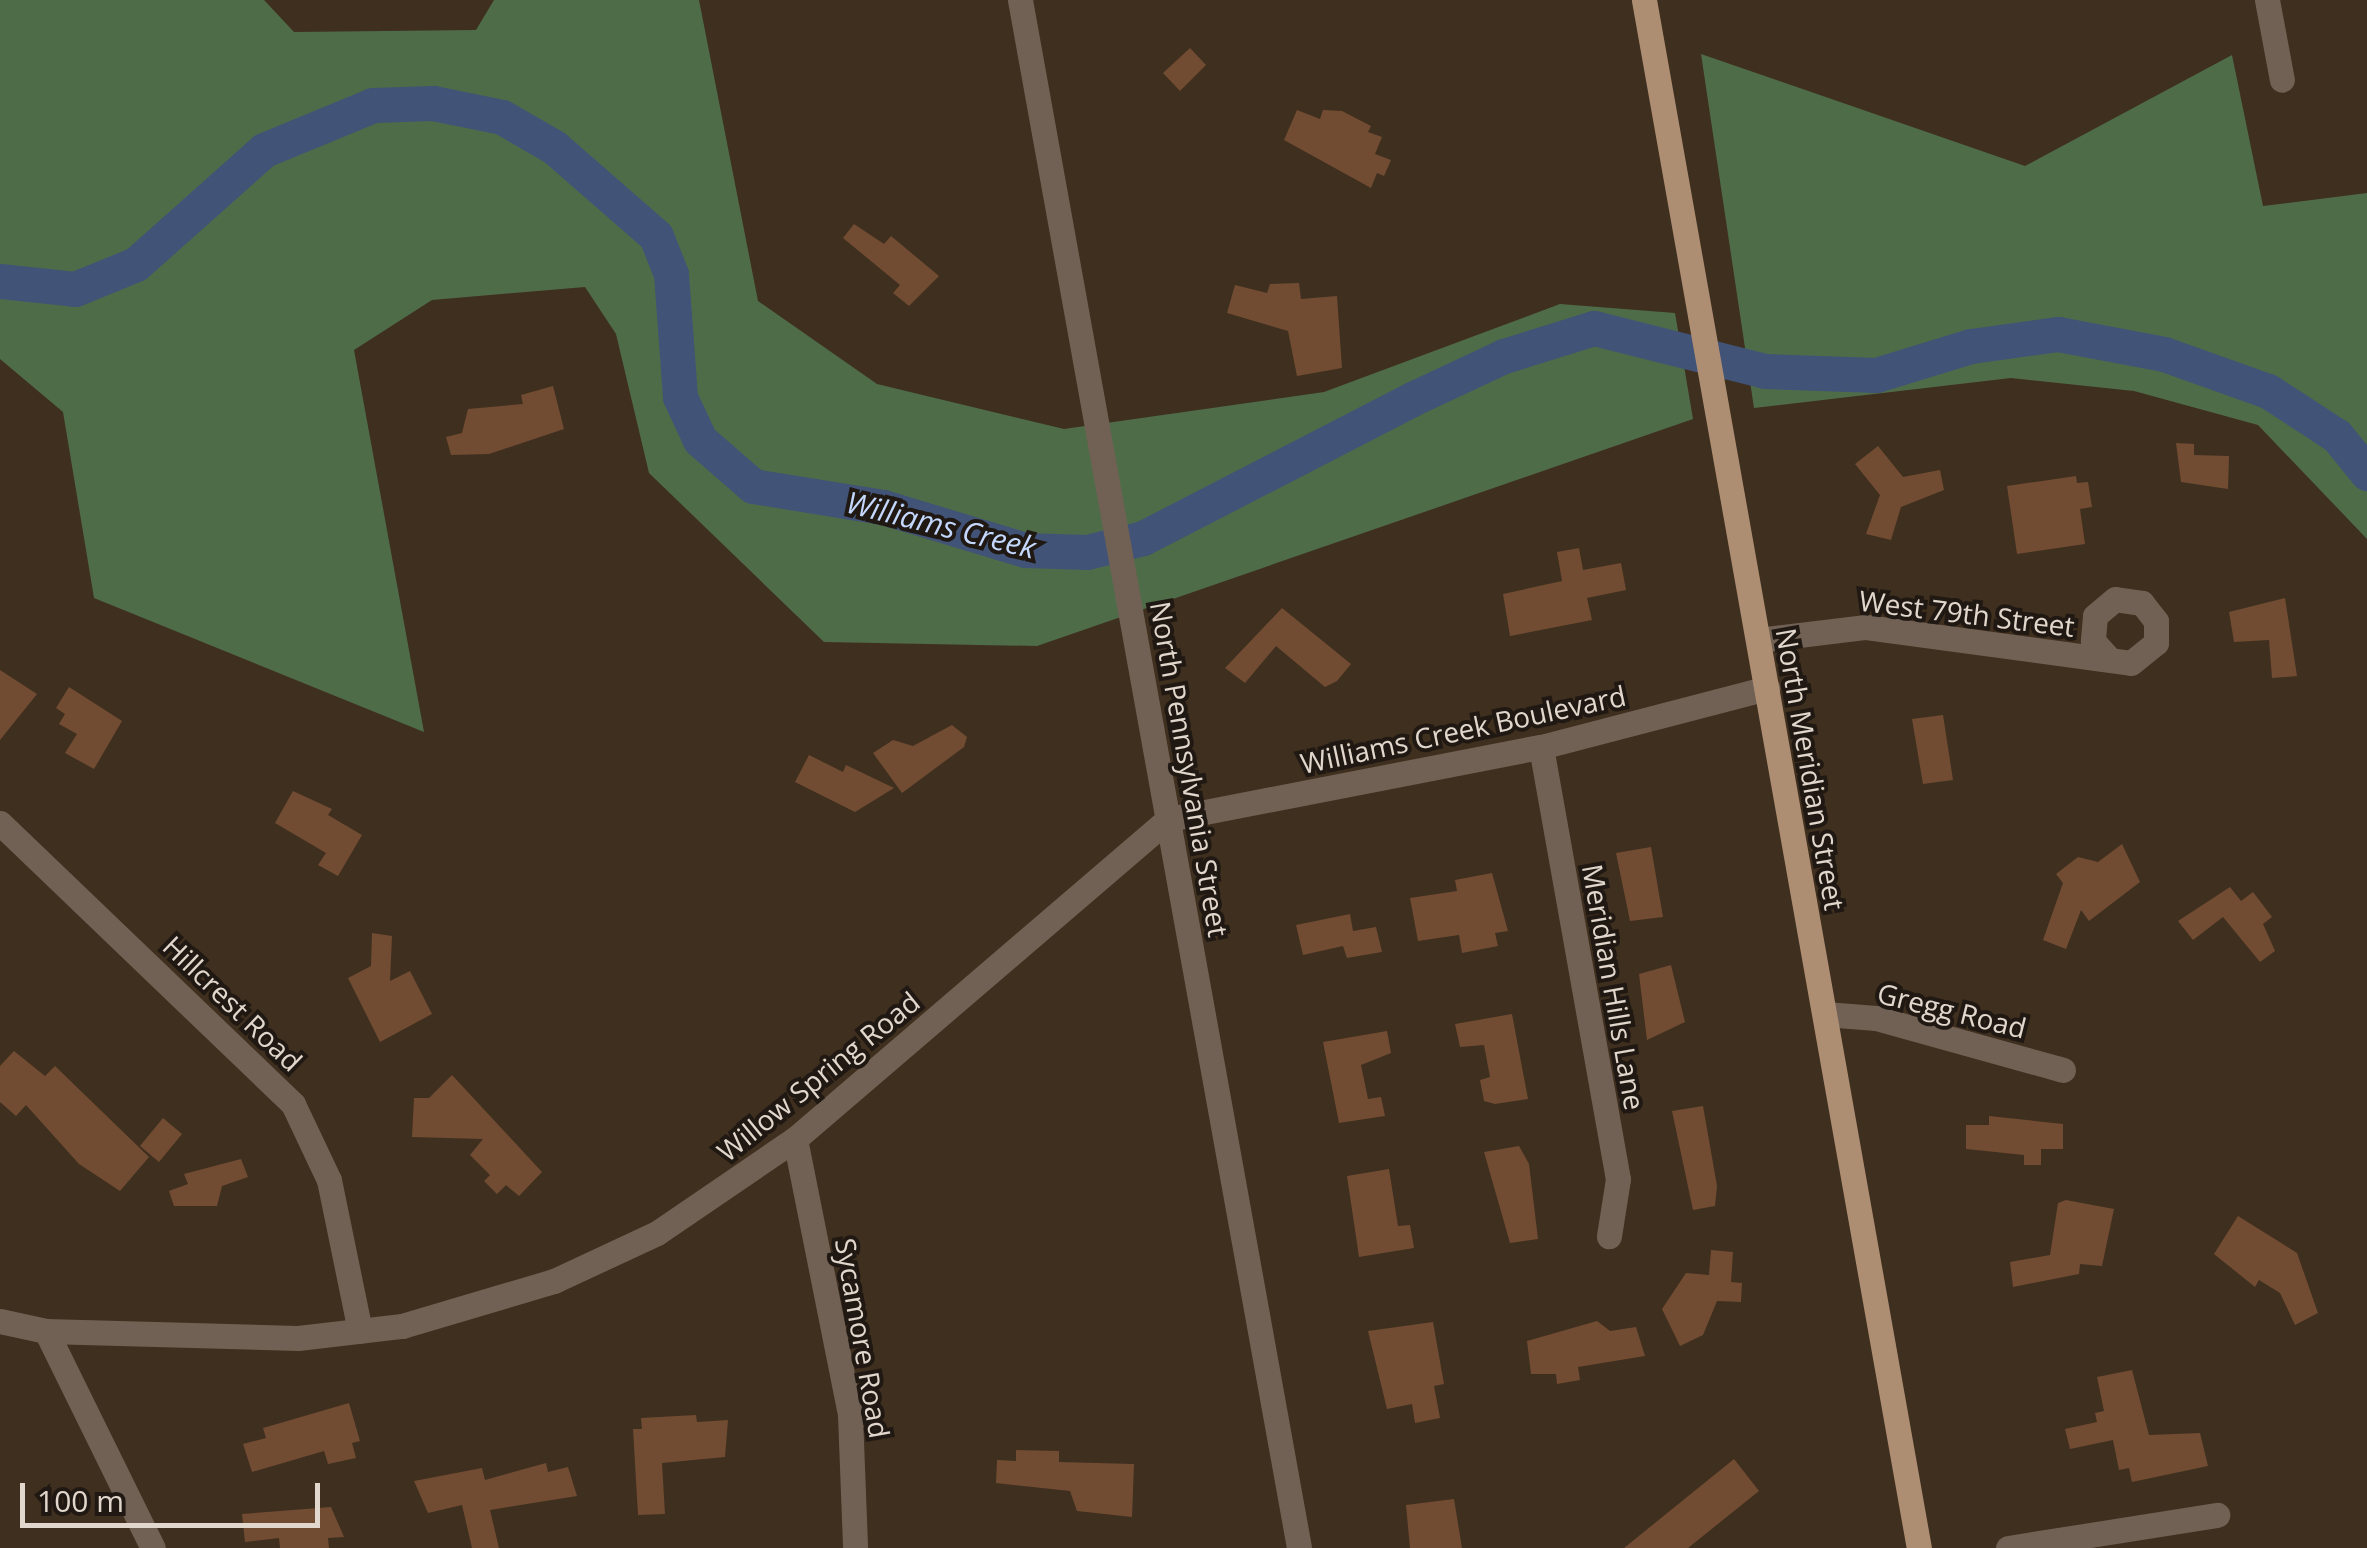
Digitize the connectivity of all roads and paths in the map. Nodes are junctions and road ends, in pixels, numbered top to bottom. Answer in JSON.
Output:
{"nodes":[{"id":1,"x":1020,"y":0,"type":"edge"},
{"id":2,"x":1644,"y":0,"type":"edge"},
{"id":3,"x":2267,"y":0,"type":"edge"},
{"id":4,"x":2282,"y":80,"type":"dead end"},
{"id":5,"x":1758,"y":640,"type":"junction"},
{"id":6,"x":2110,"y":660,"type":"dead end"},
{"id":7,"x":1767,"y":688,"type":"junction"},
{"id":8,"x":1541,"y":748,"type":"junction"},
{"id":9,"x":1169,"y":819,"type":"junction"},
{"id":10,"x":0,"y":823,"type":"edge"},
{"id":11,"x":1825,"y":1014,"type":"junction"},
{"id":12,"x":2063,"y":1070,"type":"dead end"},
{"id":13,"x":794,"y":1140,"type":"junction"},
{"id":14,"x":1609,"y":1236,"type":"dead end"},
{"id":15,"x":0,"y":1321,"type":"edge"},
{"id":16,"x":46,"y":1330,"type":"junction"},
{"id":17,"x":360,"y":1331,"type":"junction"},
{"id":18,"x":2216,"y":1515,"type":"dead end"},
{"id":19,"x":153,"y":1548,"type":"edge"},
{"id":20,"x":856,"y":1548,"type":"edge"},
{"id":21,"x":1300,"y":1548,"type":"edge"},
{"id":22,"x":1919,"y":1548,"type":"edge"},
{"id":23,"x":2008,"y":1548,"type":"edge"}],
"edges":[{"from":1,"to":9,"type":"street","name":"North Pennsylvania Street"},
{"from":2,"to":5,"type":"main road","name":"North Meridian Street"},
{"from":3,"to":4,"type":"street"},
{"from":5,"to":6,"type":"street","name":"West 79th Street"},
{"from":5,"to":7,"type":"main road","name":"North Meridian Street"},
{"from":7,"to":8,"type":"street","name":"Williams Creek Boulevard"},
{"from":7,"to":11,"type":"main road","name":"North Meridian Street"},
{"from":8,"to":9,"type":"street","name":"Williams Creek Boulevard"},
{"from":8,"to":14,"type":"street","name":"Meridian Hills Lane"},
{"from":9,"to":13,"type":"street","name":"Willow Spring Road"},
{"from":9,"to":21,"type":"street","name":"North Pennsylvania Street"},
{"from":10,"to":17,"type":"street","name":"Hillcrest Road"},
{"from":11,"to":12,"type":"street","name":"Gregg Road"},
{"from":11,"to":22,"type":"main road","name":"North Meridian Street"},
{"from":13,"to":17,"type":"street","name":"Willow Spring Road"},
{"from":13,"to":20,"type":"street","name":"Sycamore Road"},
{"from":15,"to":16,"type":"street","name":"Willow Spring Road"},
{"from":16,"to":17,"type":"street","name":"Willow Spring Road"},
{"from":16,"to":19,"type":"street"},
{"from":18,"to":23,"type":"street"}]}
